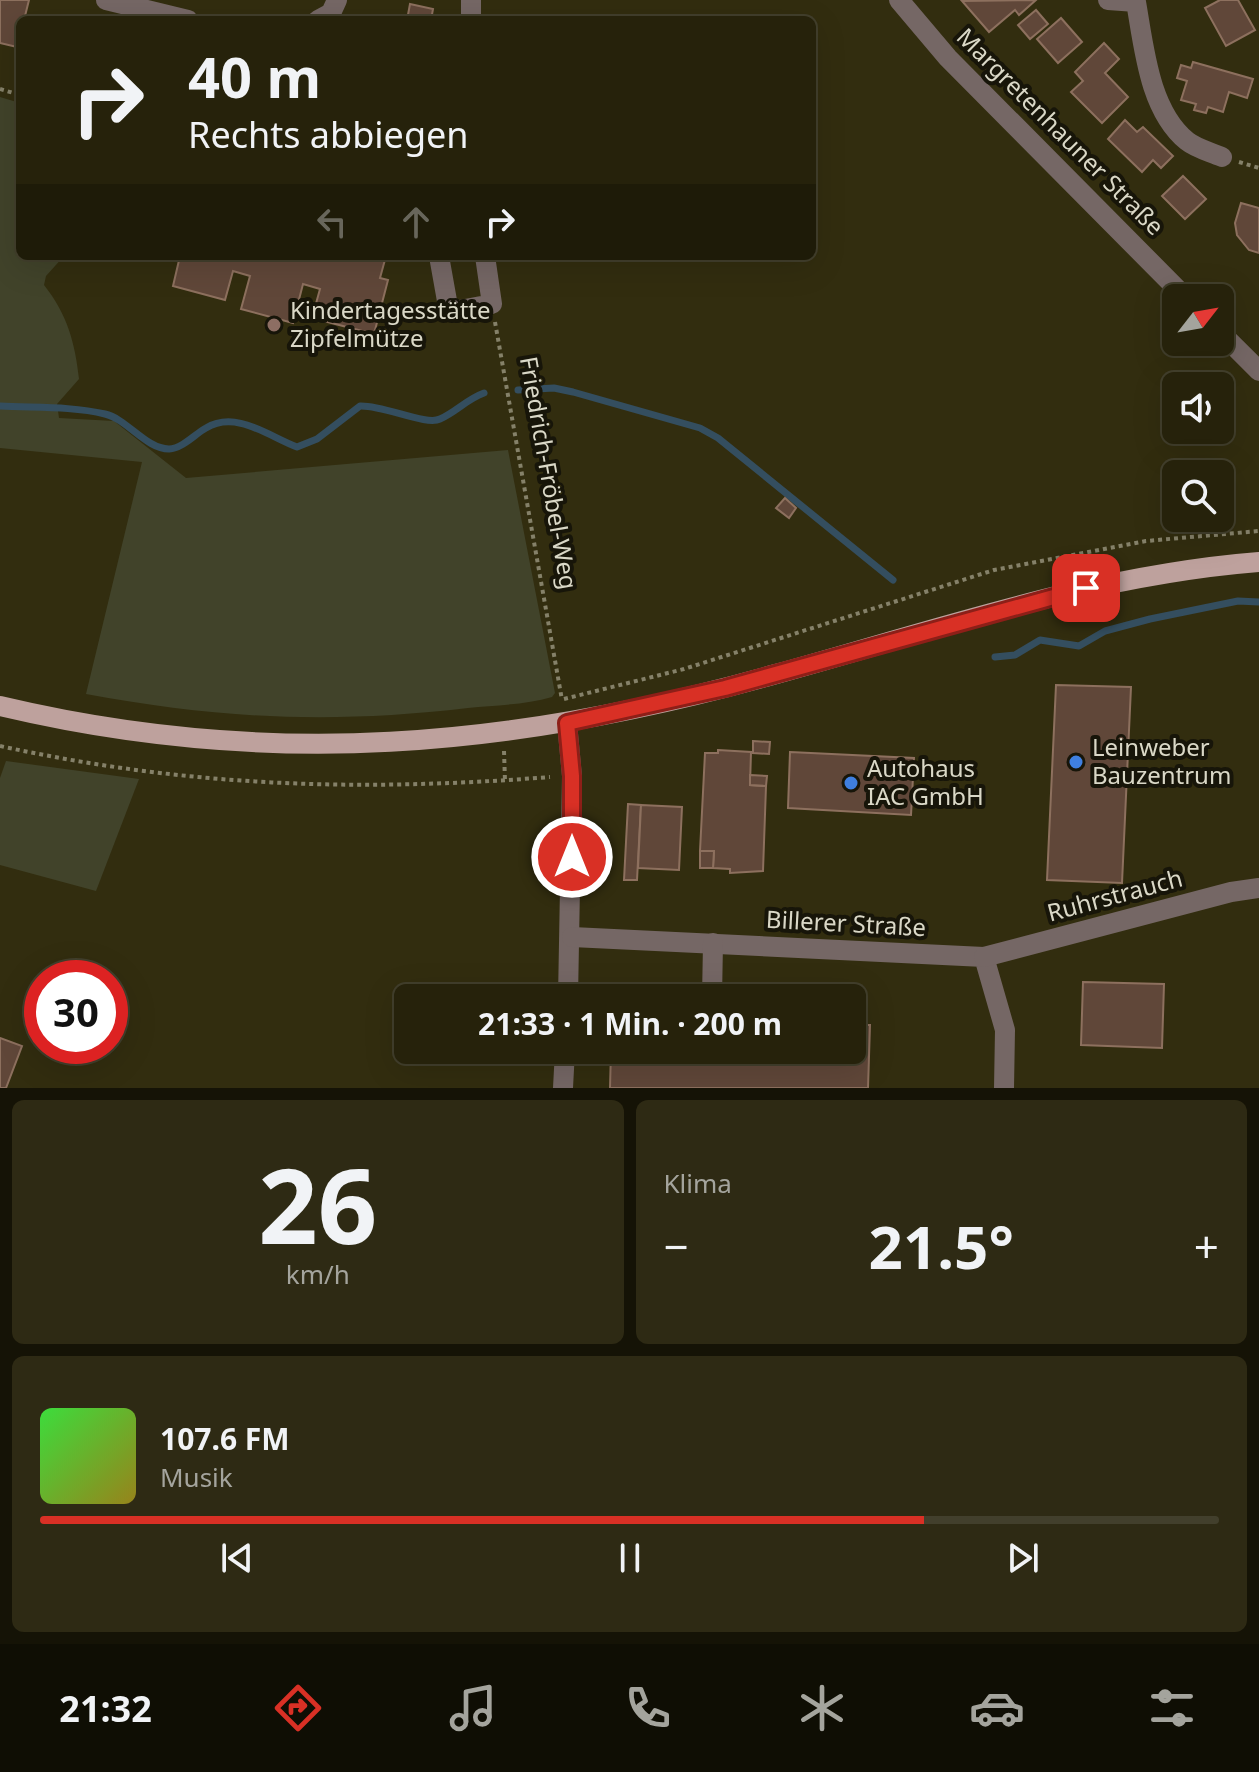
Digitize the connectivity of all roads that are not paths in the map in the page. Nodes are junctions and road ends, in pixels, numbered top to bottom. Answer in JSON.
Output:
{"nodes":[{"id":1,"x":106,"y":0,"type":"edge"},
{"id":2,"x":899,"y":0,"type":"edge"},
{"id":3,"x":1108,"y":0,"type":"edge"},
{"id":4,"x":1144,"y":1,"type":"edge"},
{"id":5,"x":172,"y":16,"type":"edge"},
{"id":6,"x":1222,"y":157,"type":"dead end"},
{"id":7,"x":440,"y":260,"type":"edge"},
{"id":8,"x":486,"y":260,"type":"edge"},
{"id":9,"x":1172,"y":284,"type":"edge"},
{"id":10,"x":1234,"y":344,"type":"edge"},
{"id":11,"x":1257,"y":364,"type":"edge"},
{"id":12,"x":1259,"y":562,"type":"edge"},
{"id":13,"x":0,"y":706,"type":"edge"},
{"id":14,"x":567,"y":723,"type":"junction"},
{"id":15,"x":1259,"y":888,"type":"edge"},
{"id":16,"x":572,"y":937,"type":"junction"},
{"id":17,"x":713,"y":943,"type":"junction"},
{"id":18,"x":984,"y":957,"type":"junction"},
{"id":19,"x":569,"y":984,"type":"edge"},
{"id":20,"x":712,"y":984,"type":"edge"},
{"id":21,"x":564,"y":1064,"type":"edge"},
{"id":22,"x":563,"y":1088,"type":"edge"},
{"id":23,"x":1004,"y":1088,"type":"edge"}],
"edges":[{"from":1,"to":5,"type":"street"},
{"from":2,"to":9,"type":"street","name":"Margretenhauner Straße"},
{"from":3,"to":4,"type":"street"},
{"from":4,"to":6,"type":"street"},
{"from":7,"to":8,"type":"street"},
{"from":10,"to":11,"type":"street"},
{"from":12,"to":14,"type":"main road"},
{"from":13,"to":14,"type":"main road"},
{"from":14,"to":16,"type":"street"},
{"from":15,"to":18,"type":"street","name":"Ruhrstrauch"},
{"from":16,"to":17,"type":"street","name":"Billerer Straße"},
{"from":16,"to":19,"type":"street"},
{"from":17,"to":18,"type":"street","name":"Billerer Straße"},
{"from":17,"to":20,"type":"street"},
{"from":18,"to":23,"type":"street"},
{"from":21,"to":22,"type":"street"}]}
